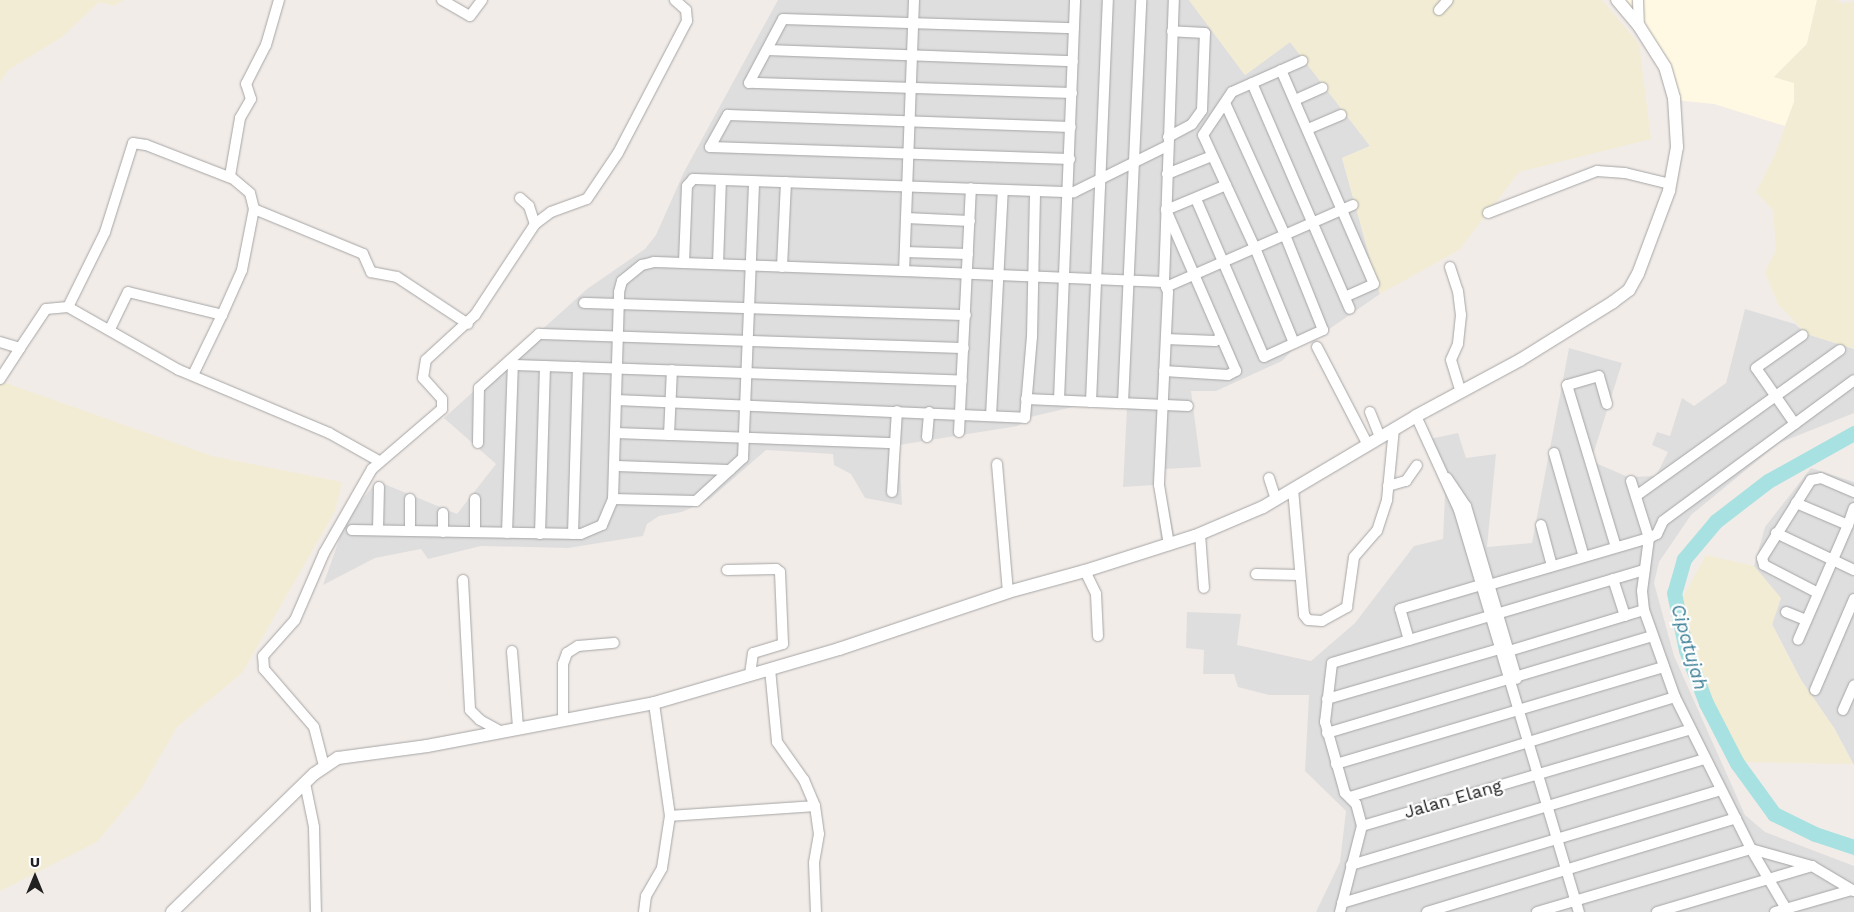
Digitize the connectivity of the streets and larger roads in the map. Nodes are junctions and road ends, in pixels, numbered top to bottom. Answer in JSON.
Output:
{"nodes":[{"id":1,"x":279,"y":0,"type":"edge"},
{"id":2,"x":442,"y":0,"type":"edge"},
{"id":3,"x":482,"y":0,"type":"edge"},
{"id":4,"x":675,"y":0,"type":"edge"},
{"id":5,"x":914,"y":0,"type":"edge"},
{"id":6,"x":1075,"y":0,"type":"edge"},
{"id":7,"x":1108,"y":0,"type":"edge"},
{"id":8,"x":1141,"y":0,"type":"edge"},
{"id":9,"x":1174,"y":0,"type":"edge"},
{"id":10,"x":1448,"y":0,"type":"edge"},
{"id":11,"x":1617,"y":0,"type":"edge"},
{"id":12,"x":1638,"y":0,"type":"edge"},
{"id":13,"x":1438,"y":10,"type":"dead end"},
{"id":14,"x":914,"y":23,"type":"junction"},
{"id":15,"x":1639,"y":26,"type":"junction"},
{"id":16,"x":1074,"y":28,"type":"junction"},
{"id":17,"x":1172,"y":31,"type":"junction"},
{"id":18,"x":767,"y":50,"type":"junction"},
{"id":19,"x":913,"y":55,"type":"junction"},
{"id":20,"x":1073,"y":61,"type":"junction"},
{"id":21,"x":1302,"y":61,"type":"dead end"},
{"id":22,"x":1282,"y":70,"type":"junction"},
{"id":23,"x":1252,"y":84,"type":"junction"},
{"id":24,"x":912,"y":88,"type":"junction"},
{"id":25,"x":1322,"y":88,"type":"dead end"},
{"id":26,"x":1072,"y":93,"type":"junction"},
{"id":27,"x":1295,"y":100,"type":"junction"},
{"id":28,"x":1224,"y":103,"type":"junction"},
{"id":29,"x":1341,"y":115,"type":"dead end"},
{"id":30,"x":912,"y":120,"type":"junction"},
{"id":31,"x":1071,"y":127,"type":"junction"},
{"id":32,"x":1308,"y":129,"type":"junction"},
{"id":33,"x":1167,"y":142,"type":"junction"},
{"id":34,"x":910,"y":153,"type":"junction"},
{"id":35,"x":1212,"y":156,"type":"junction"},
{"id":36,"x":1070,"y":159,"type":"junction"},
{"id":37,"x":1134,"y":163,"type":"junction"},
{"id":38,"x":1167,"y":174,"type":"junction"},
{"id":39,"x":231,"y":178,"type":"junction"},
{"id":40,"x":1101,"y":179,"type":"junction"},
{"id":41,"x":721,"y":180,"type":"junction"},
{"id":42,"x":754,"y":182,"type":"junction"},
{"id":43,"x":786,"y":182,"type":"junction"},
{"id":44,"x":1670,"y":184,"type":"junction"},
{"id":45,"x":1226,"y":185,"type":"junction"},
{"id":46,"x":908,"y":186,"type":"junction"},
{"id":47,"x":971,"y":188,"type":"junction"},
{"id":48,"x":1003,"y":190,"type":"junction"},
{"id":49,"x":1035,"y":191,"type":"junction"},
{"id":50,"x":1068,"y":192,"type":"junction"},
{"id":51,"x":520,"y":198,"type":"dead end"},
{"id":52,"x":1196,"y":199,"type":"junction"},
{"id":53,"x":1348,"y":208,"type":"junction"},
{"id":54,"x":254,"y":209,"type":"junction"},
{"id":55,"x":1166,"y":210,"type":"junction"},
{"id":56,"x":1488,"y":213,"type":"dead end"},
{"id":57,"x":906,"y":218,"type":"junction"},
{"id":58,"x":970,"y":221,"type":"junction"},
{"id":59,"x":1314,"y":222,"type":"junction"},
{"id":60,"x":535,"y":224,"type":"junction"},
{"id":61,"x":1285,"y":235,"type":"junction"},
{"id":62,"x":1255,"y":248,"type":"junction"},
{"id":63,"x":905,"y":252,"type":"junction"},
{"id":64,"x":968,"y":254,"type":"junction"},
{"id":65,"x":1225,"y":261,"type":"junction"},
{"id":66,"x":684,"y":263,"type":"junction"},
{"id":67,"x":718,"y":264,"type":"junction"},
{"id":68,"x":750,"y":266,"type":"junction"},
{"id":69,"x":782,"y":267,"type":"junction"},
{"id":70,"x":1450,"y":267,"type":"dead end"},
{"id":71,"x":904,"y":271,"type":"junction"},
{"id":72,"x":968,"y":273,"type":"junction"},
{"id":73,"x":1000,"y":274,"type":"junction"},
{"id":74,"x":1033,"y":275,"type":"junction"},
{"id":75,"x":1194,"y":275,"type":"junction"},
{"id":76,"x":1066,"y":276,"type":"junction"},
{"id":77,"x":1098,"y":277,"type":"junction"},
{"id":78,"x":1131,"y":279,"type":"junction"},
{"id":79,"x":1165,"y":285,"type":"junction"},
{"id":80,"x":1344,"y":297,"type":"junction"},
{"id":81,"x":584,"y":303,"type":"dead end"},
{"id":82,"x":619,"y":304,"type":"junction"},
{"id":83,"x":68,"y":307,"type":"junction"},
{"id":84,"x":748,"y":309,"type":"junction"},
{"id":85,"x":1350,"y":309,"type":"dead end"},
{"id":86,"x":222,"y":315,"type":"junction"},
{"id":87,"x":966,"y":315,"type":"junction"},
{"id":88,"x":468,"y":324,"type":"junction"},
{"id":89,"x":110,"y":329,"type":"junction"},
{"id":90,"x":1803,"y":335,"type":"dead end"},
{"id":91,"x":618,"y":337,"type":"junction"},
{"id":92,"x":1221,"y":338,"type":"junction"},
{"id":93,"x":1166,"y":339,"type":"junction"},
{"id":94,"x":746,"y":341,"type":"junction"},
{"id":95,"x":0,"y":342,"type":"edge"},
{"id":96,"x":1294,"y":343,"type":"junction"},
{"id":97,"x":1317,"y":347,"type":"dead end"},
{"id":98,"x":20,"y":348,"type":"junction"},
{"id":99,"x":964,"y":348,"type":"junction"},
{"id":100,"x":1840,"y":350,"type":"dead end"},
{"id":101,"x":545,"y":366,"type":"junction"},
{"id":102,"x":578,"y":367,"type":"junction"},
{"id":103,"x":617,"y":368,"type":"junction"},
{"id":104,"x":672,"y":370,"type":"junction"},
{"id":105,"x":1164,"y":371,"type":"junction"},
{"id":106,"x":745,"y":373,"type":"junction"},
{"id":107,"x":193,"y":375,"type":"junction"},
{"id":108,"x":0,"y":379,"type":"edge"},
{"id":109,"x":1854,"y":380,"type":"edge"},
{"id":110,"x":962,"y":381,"type":"junction"},
{"id":111,"x":1460,"y":392,"type":"junction"},
{"id":112,"x":1776,"y":396,"type":"junction"},
{"id":113,"x":1026,"y":399,"type":"junction"},
{"id":114,"x":616,"y":400,"type":"junction"},
{"id":115,"x":1059,"y":400,"type":"junction"},
{"id":116,"x":670,"y":402,"type":"junction"},
{"id":117,"x":1091,"y":402,"type":"junction"},
{"id":118,"x":1123,"y":403,"type":"junction"},
{"id":119,"x":1607,"y":404,"type":"dead end"},
{"id":120,"x":744,"y":405,"type":"junction"},
{"id":121,"x":1163,"y":405,"type":"junction"},
{"id":122,"x":1188,"y":406,"type":"dead end"},
{"id":123,"x":897,"y":410,"type":"junction"},
{"id":124,"x":929,"y":412,"type":"junction"},
{"id":125,"x":1370,"y":412,"type":"dead end"},
{"id":126,"x":960,"y":414,"type":"junction"},
{"id":127,"x":991,"y":416,"type":"junction"},
{"id":128,"x":1416,"y":416,"type":"junction"},
{"id":129,"x":1795,"y":424,"type":"junction"},
{"id":130,"x":1394,"y":429,"type":"junction"},
{"id":131,"x":958,"y":432,"type":"dead end"},
{"id":132,"x":616,"y":433,"type":"junction"},
{"id":133,"x":669,"y":435,"type":"junction"},
{"id":134,"x":927,"y":437,"type":"dead end"},
{"id":135,"x":1380,"y":437,"type":"junction"},
{"id":136,"x":744,"y":438,"type":"junction"},
{"id":137,"x":478,"y":443,"type":"dead end"},
{"id":138,"x":895,"y":443,"type":"junction"},
{"id":139,"x":1368,"y":445,"type":"junction"},
{"id":140,"x":1554,"y":453,"type":"dead end"},
{"id":141,"x":379,"y":460,"type":"junction"},
{"id":142,"x":997,"y":464,"type":"dead end"},
{"id":143,"x":1417,"y":465,"type":"dead end"},
{"id":144,"x":615,"y":466,"type":"junction"},
{"id":145,"x":730,"y":470,"type":"junction"},
{"id":146,"x":1269,"y":478,"type":"dead end"},
{"id":147,"x":1631,"y":481,"type":"dead end"},
{"id":148,"x":1388,"y":486,"type":"junction"},
{"id":149,"x":379,"y":487,"type":"dead end"},
{"id":150,"x":1293,"y":489,"type":"junction"},
{"id":151,"x":892,"y":492,"type":"dead end"},
{"id":152,"x":1854,"y":492,"type":"edge"},
{"id":153,"x":1636,"y":496,"type":"junction"},
{"id":154,"x":410,"y":499,"type":"dead end"},
{"id":155,"x":475,"y":499,"type":"dead end"},
{"id":156,"x":613,"y":499,"type":"junction"},
{"id":157,"x":1276,"y":499,"type":"junction"},
{"id":158,"x":1796,"y":503,"type":"junction"},
{"id":159,"x":1854,"y":508,"type":"edge"},
{"id":160,"x":443,"y":513,"type":"dead end"},
{"id":161,"x":1541,"y":525,"type":"dead end"},
{"id":162,"x":1848,"y":525,"type":"junction"},
{"id":163,"x":352,"y":530,"type":"dead end"},
{"id":164,"x":378,"y":530,"type":"junction"},
{"id":165,"x":410,"y":531,"type":"junction"},
{"id":166,"x":443,"y":532,"type":"junction"},
{"id":167,"x":475,"y":532,"type":"junction"},
{"id":168,"x":507,"y":533,"type":"junction"},
{"id":169,"x":1776,"y":533,"type":"junction"},
{"id":170,"x":540,"y":534,"type":"junction"},
{"id":171,"x":573,"y":534,"type":"junction"},
{"id":172,"x":1200,"y":534,"type":"junction"},
{"id":173,"x":1649,"y":538,"type":"junction"},
{"id":174,"x":1169,"y":545,"type":"junction"},
{"id":175,"x":1616,"y":547,"type":"junction"},
{"id":176,"x":1584,"y":557,"type":"junction"},
{"id":177,"x":1832,"y":561,"type":"junction"},
{"id":178,"x":1552,"y":566,"type":"junction"},
{"id":179,"x":727,"y":570,"type":"dead end"},
{"id":180,"x":1644,"y":570,"type":"junction"},
{"id":181,"x":1854,"y":570,"type":"edge"},
{"id":182,"x":1085,"y":572,"type":"junction"},
{"id":183,"x":1256,"y":574,"type":"dead end"},
{"id":184,"x":1299,"y":575,"type":"junction"},
{"id":185,"x":1613,"y":579,"type":"junction"},
{"id":186,"x":463,"y":580,"type":"dead end"},
{"id":187,"x":1485,"y":585,"type":"junction"},
{"id":188,"x":1204,"y":588,"type":"dead end"},
{"id":189,"x":1008,"y":592,"type":"junction"},
{"id":190,"x":1818,"y":594,"type":"junction"},
{"id":191,"x":1854,"y":598,"type":"edge"},
{"id":192,"x":1644,"y":610,"type":"junction"},
{"id":193,"x":1786,"y":612,"type":"dead end"},
{"id":194,"x":1494,"y":615,"type":"junction"},
{"id":195,"x":1625,"y":616,"type":"junction"},
{"id":196,"x":1806,"y":620,"type":"junction"},
{"id":197,"x":1098,"y":636,"type":"dead end"},
{"id":198,"x":1653,"y":636,"type":"junction"},
{"id":199,"x":1409,"y":640,"type":"junction"},
{"id":200,"x":1798,"y":640,"type":"dead end"},
{"id":201,"x":614,"y":643,"type":"dead end"},
{"id":202,"x":1505,"y":649,"type":"junction"},
{"id":203,"x":512,"y":651,"type":"dead end"},
{"id":204,"x":1664,"y":667,"type":"junction"},
{"id":205,"x":770,"y":669,"type":"junction"},
{"id":206,"x":750,"y":675,"type":"junction"},
{"id":207,"x":1513,"y":678,"type":"junction"},
{"id":208,"x":1854,"y":685,"type":"edge"},
{"id":209,"x":1815,"y":690,"type":"dead end"},
{"id":210,"x":1675,"y":697,"type":"junction"},
{"id":211,"x":1327,"y":699,"type":"junction"},
{"id":212,"x":654,"y":703,"type":"junction"},
{"id":213,"x":1522,"y":709,"type":"junction"},
{"id":214,"x":1843,"y":710,"type":"dead end"},
{"id":215,"x":563,"y":720,"type":"junction"},
{"id":216,"x":518,"y":728,"type":"junction"},
{"id":217,"x":1689,"y":730,"type":"junction"},
{"id":218,"x":500,"y":731,"type":"junction"},
{"id":219,"x":1327,"y":733,"type":"junction"},
{"id":220,"x":1532,"y":741,"type":"junction"},
{"id":221,"x":1704,"y":759,"type":"junction"},
{"id":222,"x":1336,"y":764,"type":"junction"},
{"id":223,"x":324,"y":766,"type":"junction"},
{"id":224,"x":1541,"y":773,"type":"junction"},
{"id":225,"x":305,"y":783,"type":"junction"},
{"id":226,"x":1721,"y":790,"type":"junction"},
{"id":227,"x":1350,"y":797,"type":"junction"},
{"id":228,"x":1550,"y":805,"type":"junction"},
{"id":229,"x":815,"y":806,"type":"junction"},
{"id":230,"x":670,"y":816,"type":"junction"},
{"id":231,"x":1736,"y":818,"type":"junction"},
{"id":232,"x":1362,"y":826,"type":"junction"},
{"id":233,"x":1560,"y":837,"type":"junction"},
{"id":234,"x":1751,"y":849,"type":"junction"},
{"id":235,"x":1352,"y":865,"type":"junction"},
{"id":236,"x":1812,"y":866,"type":"junction"},
{"id":237,"x":1569,"y":869,"type":"junction"},
{"id":238,"x":1768,"y":879,"type":"junction"},
{"id":239,"x":1853,"y":891,"type":"edge"},
{"id":240,"x":1579,"y":900,"type":"junction"},
{"id":241,"x":1341,"y":907,"type":"edge"},
{"id":242,"x":1787,"y":910,"type":"edge"},
{"id":243,"x":172,"y":912,"type":"edge"},
{"id":244,"x":316,"y":912,"type":"edge"},
{"id":245,"x":644,"y":912,"type":"edge"},
{"id":246,"x":816,"y":912,"type":"edge"},
{"id":247,"x":1427,"y":912,"type":"edge"},
{"id":248,"x":1537,"y":912,"type":"edge"},
{"id":249,"x":1579,"y":912,"type":"edge"},
{"id":250,"x":1585,"y":912,"type":"edge"},
{"id":251,"x":1657,"y":912,"type":"edge"},
{"id":252,"x":1776,"y":912,"type":"edge"}],
"edges":[{"from":1,"to":39,"type":"street"},
{"from":2,"to":3,"type":"street"},
{"from":4,"to":60,"type":"street"},
{"from":5,"to":14,"type":"street"},
{"from":6,"to":16,"type":"street"},
{"from":7,"to":40,"type":"street"},
{"from":8,"to":37,"type":"street"},
{"from":9,"to":17,"type":"street"},
{"from":10,"to":13,"type":"street"},
{"from":11,"to":15,"type":"street"},
{"from":12,"to":15,"type":"street"},
{"from":14,"to":16,"type":"street"},
{"from":14,"to":18,"type":"street"},
{"from":14,"to":19,"type":"street"},
{"from":15,"to":44,"type":"street"},
{"from":16,"to":20,"type":"street"},
{"from":17,"to":33,"type":"street"},
{"from":17,"to":33,"type":"street"},
{"from":18,"to":19,"type":"street"},
{"from":18,"to":24,"type":"street"},
{"from":19,"to":20,"type":"street"},
{"from":19,"to":24,"type":"street"},
{"from":20,"to":26,"type":"street"},
{"from":21,"to":22,"type":"street"},
{"from":22,"to":23,"type":"street"},
{"from":22,"to":27,"type":"street"},
{"from":23,"to":28,"type":"street"},
{"from":23,"to":59,"type":"street"},
{"from":24,"to":26,"type":"street"},
{"from":24,"to":30,"type":"street"},
{"from":25,"to":27,"type":"street"},
{"from":26,"to":31,"type":"street"},
{"from":27,"to":32,"type":"street"},
{"from":28,"to":35,"type":"street"},
{"from":28,"to":61,"type":"street"},
{"from":29,"to":32,"type":"street"},
{"from":30,"to":31,"type":"street"},
{"from":30,"to":34,"type":"street"},
{"from":30,"to":34,"type":"street"},
{"from":31,"to":36,"type":"street"},
{"from":32,"to":53,"type":"street"},
{"from":33,"to":37,"type":"street"},
{"from":33,"to":38,"type":"street"},
{"from":34,"to":36,"type":"street"},
{"from":34,"to":46,"type":"street"},
{"from":35,"to":38,"type":"street"},
{"from":35,"to":45,"type":"street"},
{"from":36,"to":50,"type":"street"},
{"from":37,"to":40,"type":"street"},
{"from":37,"to":78,"type":"street"},
{"from":38,"to":55,"type":"street"},
{"from":39,"to":54,"type":"street"},
{"from":39,"to":83,"type":"street"},
{"from":40,"to":50,"type":"street"},
{"from":40,"to":77,"type":"street"},
{"from":41,"to":42,"type":"street"},
{"from":41,"to":66,"type":"street"},
{"from":41,"to":67,"type":"street"},
{"from":42,"to":43,"type":"street"},
{"from":42,"to":68,"type":"street"},
{"from":43,"to":46,"type":"street"},
{"from":43,"to":69,"type":"street"},
{"from":44,"to":56,"type":"street"},
{"from":44,"to":111,"type":"street"},
{"from":45,"to":52,"type":"street"},
{"from":45,"to":62,"type":"street"},
{"from":46,"to":47,"type":"street"},
{"from":46,"to":57,"type":"street"},
{"from":47,"to":48,"type":"street"},
{"from":47,"to":58,"type":"street"},
{"from":48,"to":49,"type":"street"},
{"from":48,"to":73,"type":"street"},
{"from":49,"to":50,"type":"street"},
{"from":49,"to":74,"type":"street"},
{"from":50,"to":76,"type":"street"},
{"from":51,"to":60,"type":"street"},
{"from":52,"to":55,"type":"street"},
{"from":52,"to":65,"type":"street"},
{"from":53,"to":59,"type":"street"},
{"from":53,"to":80,"type":"street"},
{"from":54,"to":86,"type":"street"},
{"from":54,"to":88,"type":"street"},
{"from":55,"to":75,"type":"street"},
{"from":55,"to":79,"type":"street"},
{"from":57,"to":58,"type":"street"},
{"from":57,"to":63,"type":"street"},
{"from":58,"to":64,"type":"street"},
{"from":59,"to":61,"type":"street"},
{"from":59,"to":80,"type":"street"},
{"from":60,"to":88,"type":"street"},
{"from":61,"to":62,"type":"street"},
{"from":61,"to":96,"type":"street"},
{"from":62,"to":65,"type":"street"},
{"from":62,"to":96,"type":"street"},
{"from":63,"to":64,"type":"street"},
{"from":63,"to":71,"type":"street"},
{"from":64,"to":72,"type":"street"},
{"from":65,"to":75,"type":"street"},
{"from":65,"to":96,"type":"street"},
{"from":66,"to":67,"type":"street"},
{"from":66,"to":82,"type":"street"},
{"from":67,"to":68,"type":"street"},
{"from":68,"to":69,"type":"street"},
{"from":68,"to":84,"type":"street"},
{"from":69,"to":71,"type":"street"},
{"from":70,"to":111,"type":"street"},
{"from":71,"to":72,"type":"street"},
{"from":72,"to":73,"type":"street"},
{"from":72,"to":87,"type":"street"},
{"from":73,"to":74,"type":"street"},
{"from":73,"to":127,"type":"street"},
{"from":74,"to":76,"type":"street"},
{"from":74,"to":113,"type":"street"},
{"from":75,"to":79,"type":"street"},
{"from":75,"to":92,"type":"street"},
{"from":76,"to":77,"type":"street"},
{"from":76,"to":115,"type":"street"},
{"from":77,"to":78,"type":"street"},
{"from":77,"to":117,"type":"street"},
{"from":78,"to":79,"type":"street"},
{"from":78,"to":118,"type":"street"},
{"from":79,"to":93,"type":"street"},
{"from":80,"to":85,"type":"street"},
{"from":81,"to":82,"type":"street"},
{"from":82,"to":84,"type":"street"},
{"from":82,"to":91,"type":"street"},
{"from":83,"to":89,"type":"street"},
{"from":83,"to":98,"type":"street"},
{"from":84,"to":87,"type":"street"},
{"from":84,"to":94,"type":"street"},
{"from":86,"to":89,"type":"street"},
{"from":86,"to":107,"type":"street"},
{"from":87,"to":99,"type":"street"},
{"from":88,"to":141,"type":"street"},
{"from":89,"to":107,"type":"street"},
{"from":90,"to":112,"type":"street"},
{"from":91,"to":94,"type":"street"},
{"from":91,"to":103,"type":"street"},
{"from":91,"to":137,"type":"street"},
{"from":92,"to":93,"type":"street"},
{"from":92,"to":105,"type":"street"},
{"from":93,"to":105,"type":"street"},
{"from":94,"to":99,"type":"street"},
{"from":94,"to":106,"type":"street"},
{"from":95,"to":98,"type":"street"},
{"from":97,"to":139,"type":"street"},
{"from":98,"to":108,"type":"street"},
{"from":99,"to":110,"type":"street"},
{"from":100,"to":112,"type":"street"},
{"from":101,"to":102,"type":"street"},
{"from":101,"to":168,"type":"street"},
{"from":101,"to":170,"type":"street"},
{"from":102,"to":103,"type":"street"},
{"from":102,"to":171,"type":"street"},
{"from":103,"to":104,"type":"street"},
{"from":103,"to":106,"type":"street"},
{"from":103,"to":114,"type":"street"},
{"from":104,"to":106,"type":"street"},
{"from":104,"to":116,"type":"street"},
{"from":105,"to":121,"type":"street"},
{"from":106,"to":110,"type":"street"},
{"from":106,"to":120,"type":"street"},
{"from":107,"to":141,"type":"street"},
{"from":109,"to":129,"type":"street"},
{"from":110,"to":126,"type":"street"},
{"from":111,"to":128,"type":"street"},
{"from":112,"to":129,"type":"street"},
{"from":112,"to":153,"type":"street"},
{"from":113,"to":115,"type":"street"},
{"from":113,"to":127,"type":"street"},
{"from":114,"to":116,"type":"street"},
{"from":114,"to":132,"type":"street"},
{"from":115,"to":117,"type":"street"},
{"from":116,"to":120,"type":"street"},
{"from":116,"to":133,"type":"street"},
{"from":117,"to":118,"type":"street"},
{"from":118,"to":121,"type":"street"},
{"from":119,"to":175,"type":"street"},
{"from":120,"to":123,"type":"street"},
{"from":120,"to":136,"type":"street"},
{"from":121,"to":122,"type":"street"},
{"from":121,"to":174,"type":"street"},
{"from":123,"to":124,"type":"street"},
{"from":123,"to":138,"type":"street"},
{"from":124,"to":126,"type":"street"},
{"from":124,"to":134,"type":"street"},
{"from":125,"to":135,"type":"street"},
{"from":126,"to":127,"type":"street"},
{"from":126,"to":131,"type":"street"},
{"from":128,"to":130,"type":"street"},
{"from":128,"to":187,"type":"street"},
{"from":129,"to":173,"type":"street"},
{"from":130,"to":135,"type":"street"},
{"from":130,"to":148,"type":"street"},
{"from":132,"to":133,"type":"street"},
{"from":132,"to":144,"type":"street"},
{"from":133,"to":136,"type":"street"},
{"from":135,"to":139,"type":"street"},
{"from":136,"to":138,"type":"street"},
{"from":136,"to":145,"type":"street"},
{"from":138,"to":151,"type":"street"},
{"from":139,"to":150,"type":"street"},
{"from":140,"to":176,"type":"street"},
{"from":141,"to":223,"type":"street"},
{"from":142,"to":189,"type":"street"},
{"from":143,"to":148,"type":"street"},
{"from":144,"to":145,"type":"street"},
{"from":144,"to":156,"type":"street"},
{"from":145,"to":156,"type":"street"},
{"from":146,"to":157,"type":"street"},
{"from":147,"to":153,"type":"street"},
{"from":148,"to":184,"type":"street"},
{"from":149,"to":164,"type":"street"},
{"from":150,"to":157,"type":"street"},
{"from":150,"to":184,"type":"street"},
{"from":152,"to":158,"type":"street"},
{"from":153,"to":173,"type":"street"},
{"from":154,"to":165,"type":"street"},
{"from":155,"to":167,"type":"street"},
{"from":156,"to":171,"type":"street"},
{"from":157,"to":172,"type":"street"},
{"from":158,"to":162,"type":"street"},
{"from":158,"to":169,"type":"street"},
{"from":159,"to":162,"type":"street"},
{"from":160,"to":166,"type":"street"},
{"from":161,"to":178,"type":"street"},
{"from":162,"to":177,"type":"street"},
{"from":163,"to":164,"type":"street"},
{"from":164,"to":165,"type":"street"},
{"from":165,"to":166,"type":"street"},
{"from":166,"to":167,"type":"street"},
{"from":167,"to":168,"type":"street"},
{"from":168,"to":170,"type":"street"},
{"from":169,"to":177,"type":"street"},
{"from":169,"to":190,"type":"street"},
{"from":170,"to":171,"type":"street"},
{"from":172,"to":174,"type":"street"},
{"from":172,"to":188,"type":"street"},
{"from":173,"to":175,"type":"street"},
{"from":173,"to":180,"type":"street"},
{"from":174,"to":182,"type":"street"},
{"from":175,"to":176,"type":"street"},
{"from":176,"to":178,"type":"street"},
{"from":177,"to":181,"type":"street"},
{"from":177,"to":190,"type":"street"},
{"from":178,"to":187,"type":"street"},
{"from":179,"to":206,"type":"street"},
{"from":180,"to":185,"type":"street"},
{"from":180,"to":192,"type":"street"},
{"from":182,"to":189,"type":"street"},
{"from":182,"to":197,"type":"street"},
{"from":183,"to":184,"type":"street"},
{"from":185,"to":194,"type":"street"},
{"from":185,"to":195,"type":"street"},
{"from":186,"to":218,"type":"street"},
{"from":187,"to":194,"type":"street"},
{"from":187,"to":199,"type":"street"},
{"from":189,"to":205,"type":"street"},
{"from":190,"to":196,"type":"street"},
{"from":191,"to":209,"type":"street"},
{"from":192,"to":195,"type":"street"},
{"from":192,"to":198,"type":"street"},
{"from":193,"to":196,"type":"street"},
{"from":194,"to":199,"type":"street"},
{"from":194,"to":202,"type":"street"},
{"from":195,"to":202,"type":"street"},
{"from":196,"to":200,"type":"street"},
{"from":198,"to":204,"type":"street"},
{"from":198,"to":207,"type":"street"},
{"from":199,"to":211,"type":"street"},
{"from":201,"to":215,"type":"street"},
{"from":202,"to":207,"type":"street"},
{"from":202,"to":211,"type":"street"},
{"from":203,"to":216,"type":"street"},
{"from":204,"to":210,"type":"street"},
{"from":204,"to":213,"type":"street"},
{"from":205,"to":206,"type":"street"},
{"from":205,"to":229,"type":"street"},
{"from":206,"to":212,"type":"street"},
{"from":207,"to":213,"type":"street"},
{"from":207,"to":219,"type":"street"},
{"from":208,"to":214,"type":"street"},
{"from":210,"to":217,"type":"street"},
{"from":210,"to":220,"type":"street"},
{"from":211,"to":219,"type":"street"},
{"from":212,"to":215,"type":"street"},
{"from":212,"to":230,"type":"street"},
{"from":213,"to":220,"type":"street"},
{"from":213,"to":222,"type":"street"},
{"from":215,"to":216,"type":"street"},
{"from":216,"to":218,"type":"street"},
{"from":217,"to":221,"type":"street"},
{"from":217,"to":224,"type":"street","name":"Jalan Elang"},
{"from":218,"to":223,"type":"street"},
{"from":219,"to":222,"type":"street"},
{"from":220,"to":224,"type":"street"},
{"from":220,"to":227,"type":"street"},
{"from":221,"to":226,"type":"street"},
{"from":221,"to":228,"type":"street"},
{"from":222,"to":227,"type":"street"},
{"from":223,"to":225,"type":"street"},
{"from":224,"to":228,"type":"street"},
{"from":224,"to":232,"type":"street","name":"Jalan Elang"},
{"from":225,"to":243,"type":"street"},
{"from":225,"to":244,"type":"street"},
{"from":226,"to":231,"type":"street"},
{"from":226,"to":233,"type":"street"},
{"from":227,"to":232,"type":"street"},
{"from":228,"to":233,"type":"street"},
{"from":228,"to":235,"type":"street"},
{"from":229,"to":230,"type":"street"},
{"from":229,"to":246,"type":"street"},
{"from":230,"to":245,"type":"street"},
{"from":231,"to":234,"type":"street"},
{"from":231,"to":237,"type":"street"},
{"from":232,"to":235,"type":"street"},
{"from":233,"to":237,"type":"street"},
{"from":233,"to":241,"type":"street"},
{"from":234,"to":236,"type":"street"},
{"from":234,"to":238,"type":"street"},
{"from":234,"to":240,"type":"street"},
{"from":235,"to":241,"type":"street"},
{"from":236,"to":238,"type":"street"},
{"from":236,"to":239,"type":"street"},
{"from":237,"to":240,"type":"street"},
{"from":237,"to":247,"type":"street"},
{"from":238,"to":242,"type":"street"},
{"from":238,"to":251,"type":"street"},
{"from":239,"to":242,"type":"street"},
{"from":240,"to":248,"type":"street"},
{"from":240,"to":249,"type":"street"},
{"from":240,"to":250,"type":"street"},
{"from":242,"to":252,"type":"street"}]}
